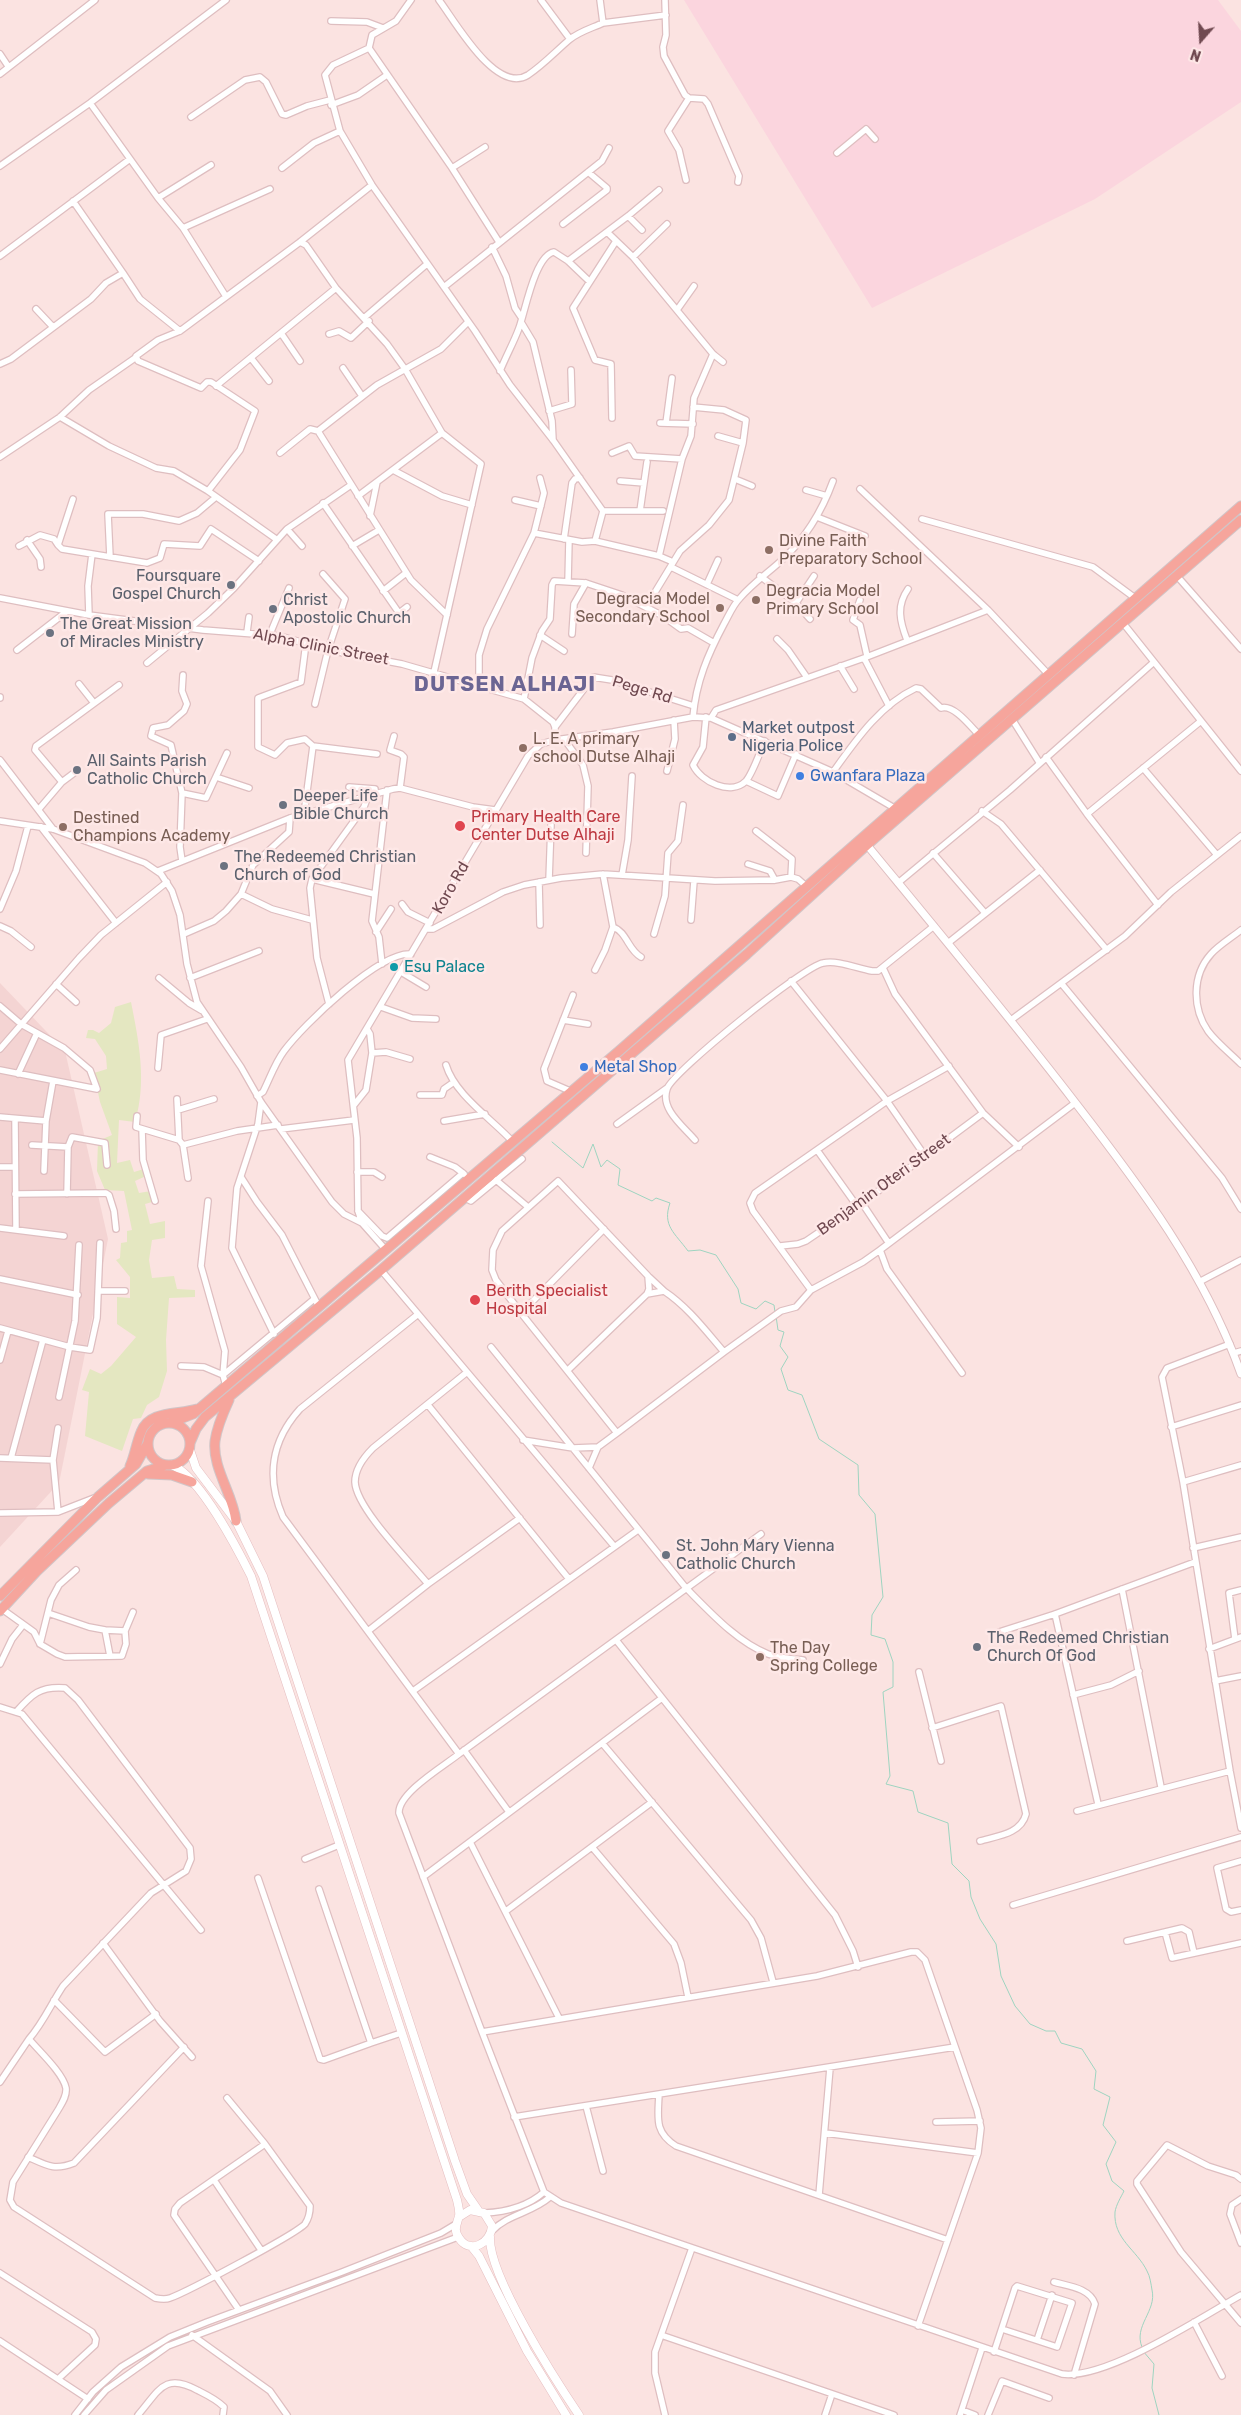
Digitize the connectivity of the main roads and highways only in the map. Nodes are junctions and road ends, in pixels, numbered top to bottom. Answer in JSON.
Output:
{"nodes":[{"id":1,"x":1241,"y":506,"type":"edge"},
{"id":2,"x":1241,"y":520,"type":"edge"},
{"id":3,"x":229,"y":1398,"type":"junction"},
{"id":4,"x":202,"y":1407,"type":"junction"},
{"id":5,"x":170,"y":1423,"type":"junction"},
{"id":6,"x":148,"y":1443,"type":"junction"},
{"id":7,"x":190,"y":1446,"type":"junction"},
{"id":8,"x":169,"y":1465,"type":"junction"},
{"id":9,"x":128,"y":1470,"type":"junction"},
{"id":10,"x":142,"y":1475,"type":"junction"},
{"id":11,"x":192,"y":1482,"type":"junction"},
{"id":12,"x":236,"y":1521,"type":"junction"},
{"id":13,"x":0,"y":1596,"type":"edge"},
{"id":14,"x":1,"y":1610,"type":"edge"},
{"id":15,"x":481,"y":2212,"type":"junction"},
{"id":16,"x":458,"y":2220,"type":"junction"},
{"id":17,"x":491,"y":2234,"type":"junction"},
{"id":18,"x":471,"y":2246,"type":"junction"},
{"id":19,"x":566,"y":2415,"type":"edge"},
{"id":20,"x":580,"y":2415,"type":"edge"}],
"edges":[{"from":1,"to":4,"type":"main road"},
{"from":2,"to":3,"type":"main road"},
{"from":3,"to":7,"type":"main road"},
{"from":3,"to":12,"type":"main road"},
{"from":4,"to":5,"type":"main road"},
{"from":4,"to":9,"type":"main road"},
{"from":5,"to":6,"type":"main road"},
{"from":5,"to":7,"type":"main road"},
{"from":6,"to":8,"type":"main road"},
{"from":6,"to":9,"type":"main road"},
{"from":7,"to":8,"type":"main road"},
{"from":7,"to":12,"type":"main road"},
{"from":8,"to":10,"type":"main road"},
{"from":8,"to":11,"type":"main road"},
{"from":9,"to":13,"type":"main road"},
{"from":10,"to":11,"type":"main road"},
{"from":10,"to":14,"type":"main road"},
{"from":11,"to":16,"type":"main road"},
{"from":12,"to":15,"type":"main road"},
{"from":15,"to":16,"type":"main road"},
{"from":15,"to":17,"type":"main road"},
{"from":16,"to":18,"type":"main road"},
{"from":17,"to":18,"type":"main road"},
{"from":17,"to":20,"type":"main road"},
{"from":18,"to":19,"type":"main road"}]}
